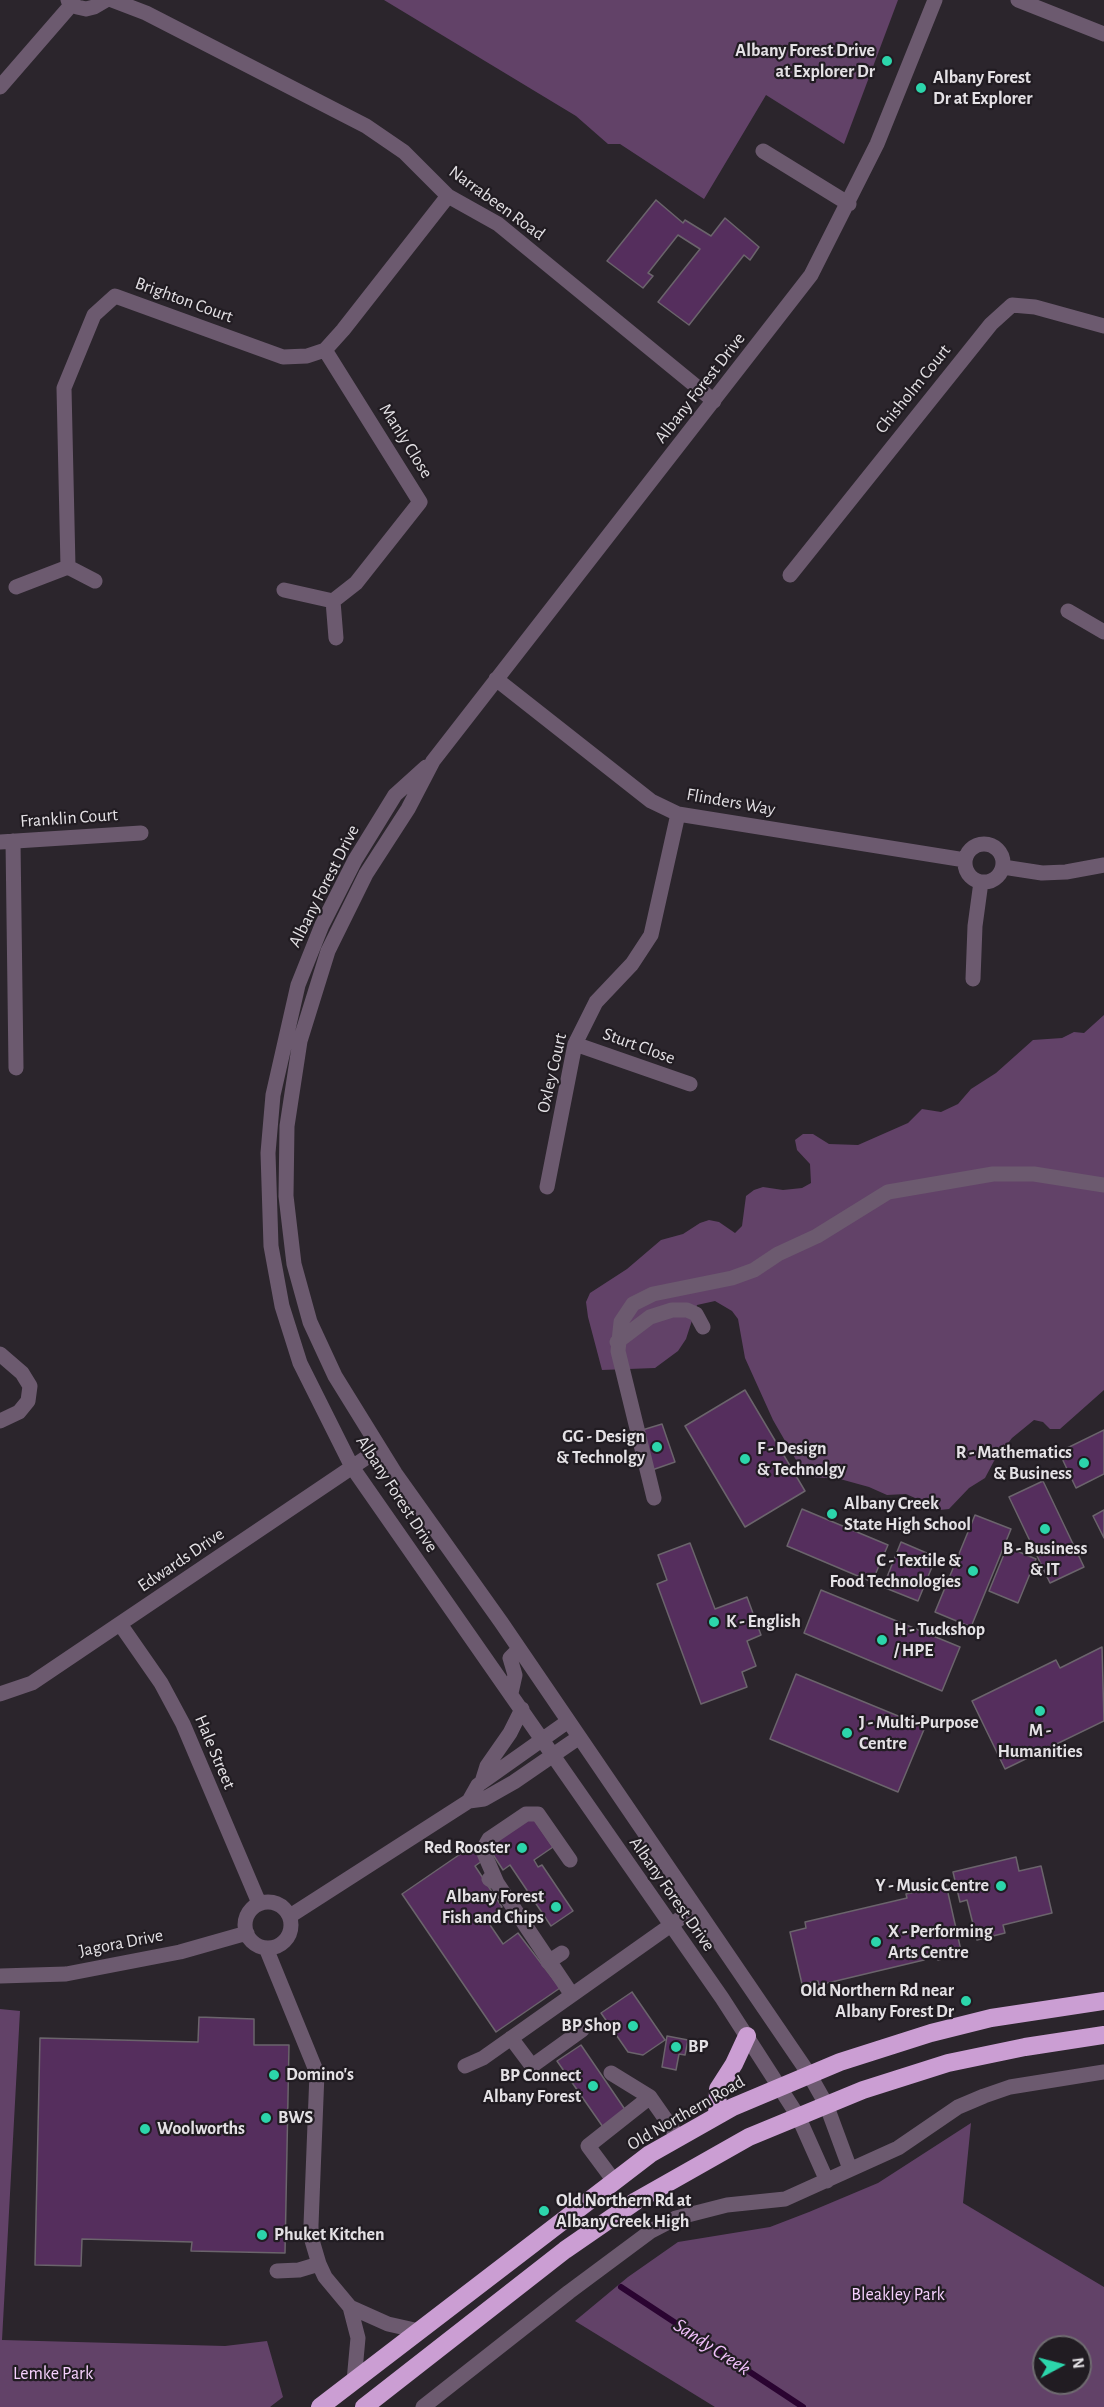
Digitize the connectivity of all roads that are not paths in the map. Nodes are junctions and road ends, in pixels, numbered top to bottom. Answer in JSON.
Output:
{"nodes":[{"id":1,"x":106,"y":0,"type":"edge"},
{"id":2,"x":112,"y":0,"type":"edge"},
{"id":3,"x":935,"y":0,"type":"edge"},
{"id":4,"x":1018,"y":0,"type":"edge"},
{"id":5,"x":70,"y":2,"type":"edge"},
{"id":6,"x":1104,"y":34,"type":"edge"},
{"id":7,"x":0,"y":87,"type":"edge"},
{"id":8,"x":763,"y":151,"type":"dead end"},
{"id":9,"x":448,"y":196,"type":"junction"},
{"id":10,"x":849,"y":204,"type":"junction"},
{"id":11,"x":1104,"y":326,"type":"edge"},
{"id":12,"x":325,"y":350,"type":"junction"},
{"id":13,"x":714,"y":401,"type":"junction"},
{"id":14,"x":68,"y":567,"type":"junction"},
{"id":15,"x":790,"y":575,"type":"dead end"},
{"id":16,"x":95,"y":582,"type":"dead end"},
{"id":17,"x":16,"y":587,"type":"dead end"},
{"id":18,"x":284,"y":590,"type":"dead end"},
{"id":19,"x":333,"y":601,"type":"junction"},
{"id":20,"x":1068,"y":610,"type":"dead end"},
{"id":21,"x":1104,"y":632,"type":"edge"},
{"id":22,"x":336,"y":638,"type":"dead end"},
{"id":23,"x":496,"y":679,"type":"junction"},
{"id":24,"x":433,"y":761,"type":"junction"},
{"id":25,"x":678,"y":814,"type":"junction"},
{"id":26,"x":141,"y":833,"type":"dead end"},
{"id":27,"x":7,"y":842,"type":"edge"},
{"id":28,"x":965,"y":860,"type":"junction"},
{"id":29,"x":1104,"y":865,"type":"edge"},
{"id":30,"x":1003,"y":867,"type":"junction"},
{"id":31,"x":981,"y":882,"type":"junction"},
{"id":32,"x":973,"y":979,"type":"dead end"},
{"id":33,"x":575,"y":1044,"type":"junction"},
{"id":34,"x":16,"y":1068,"type":"dead end"},
{"id":35,"x":690,"y":1084,"type":"dead end"},
{"id":36,"x":1104,"y":1185,"type":"edge"},
{"id":37,"x":547,"y":1187,"type":"dead end"},
{"id":38,"x":704,"y":1327,"type":"dead end"},
{"id":39,"x":617,"y":1342,"type":"junction"},
{"id":40,"x":0,"y":1354,"type":"edge"},
{"id":41,"x":0,"y":1421,"type":"edge"},
{"id":42,"x":379,"y":1449,"type":"junction"},
{"id":43,"x":352,"y":1467,"type":"junction"},
{"id":44,"x":654,"y":1498,"type":"dead end"},
{"id":45,"x":120,"y":1624,"type":"junction"},
{"id":46,"x":519,"y":1649,"type":"junction"},
{"id":47,"x":511,"y":1693,"type":"junction"},
{"id":48,"x":0,"y":1694,"type":"edge"},
{"id":49,"x":522,"y":1709,"type":"junction"},
{"id":50,"x":567,"y":1722,"type":"junction"},
{"id":51,"x":578,"y":1738,"type":"junction"},
{"id":52,"x":543,"y":1740,"type":"junction"},
{"id":53,"x":554,"y":1756,"type":"junction"},
{"id":54,"x":482,"y":1782,"type":"junction"},
{"id":55,"x":469,"y":1801,"type":"junction"},
{"id":56,"x":570,"y":1860,"type":"dead end"},
{"id":57,"x":479,"y":1866,"type":"dead end"},
{"id":58,"x":496,"y":1883,"type":"junction"},
{"id":59,"x":259,"y":1903,"type":"junction"},
{"id":60,"x":695,"y":1908,"type":"junction"},
{"id":61,"x":290,"y":1916,"type":"junction"},
{"id":62,"x":670,"y":1925,"type":"junction"},
{"id":63,"x":246,"y":1933,"type":"junction"},
{"id":64,"x":266,"y":1948,"type":"junction"},
{"id":65,"x":562,"y":1953,"type":"dead end"},
{"id":66,"x":548,"y":1962,"type":"junction"},
{"id":67,"x":0,"y":1976,"type":"edge"},
{"id":68,"x":572,"y":1995,"type":"junction"},
{"id":69,"x":1104,"y":2001,"type":"edge"},
{"id":70,"x":582,"y":2030,"type":"dead end"},
{"id":71,"x":1104,"y":2035,"type":"edge"},
{"id":72,"x":747,"y":2036,"type":"junction"},
{"id":73,"x":511,"y":2038,"type":"junction"},
{"id":74,"x":465,"y":2066,"type":"dead end"},
{"id":75,"x":1104,"y":2072,"type":"edge"},
{"id":76,"x":611,"y":2073,"type":"dead end"},
{"id":77,"x":809,"y":2074,"type":"junction"},
{"id":78,"x":780,"y":2086,"type":"junction"},
{"id":79,"x":650,"y":2097,"type":"junction"},
{"id":80,"x":826,"y":2104,"type":"junction"},
{"id":81,"x":717,"y":2115,"type":"junction"},
{"id":82,"x":798,"y":2116,"type":"junction"},
{"id":83,"x":678,"y":2137,"type":"junction"},
{"id":84,"x":850,"y":2169,"type":"junction"},
{"id":85,"x":614,"y":2181,"type":"junction"},
{"id":86,"x":827,"y":2181,"type":"junction"},
{"id":87,"x":319,"y":2264,"type":"junction"},
{"id":88,"x":278,"y":2271,"type":"dead end"},
{"id":89,"x":350,"y":2307,"type":"junction"},
{"id":90,"x":419,"y":2331,"type":"junction"},
{"id":91,"x":354,"y":2380,"type":"junction"},
{"id":92,"x":320,"y":2407,"type":"edge"},
{"id":93,"x":364,"y":2407,"type":"edge"},
{"id":94,"x":423,"y":2407,"type":"edge"}],
"edges":[{"from":1,"to":5,"type":"street"},
{"from":2,"to":9,"type":"street","name":"Narrabeen Road"},
{"from":3,"to":10,"type":"street","name":"Albany Forest Drive"},
{"from":4,"to":6,"type":"street"},
{"from":5,"to":7,"type":"street"},
{"from":8,"to":10,"type":"street"},
{"from":9,"to":12,"type":"street"},
{"from":9,"to":13,"type":"street","name":"Narrabeen Road"},
{"from":10,"to":13,"type":"street","name":"Albany Forest Drive"},
{"from":11,"to":15,"type":"street","name":"Chisholm Court"},
{"from":12,"to":14,"type":"street","name":"Brighton Court"},
{"from":12,"to":19,"type":"street","name":"Manly Close"},
{"from":13,"to":23,"type":"street","name":"Albany Forest Drive"},
{"from":14,"to":16,"type":"street"},
{"from":14,"to":17,"type":"street"},
{"from":18,"to":19,"type":"street"},
{"from":19,"to":22,"type":"street"},
{"from":20,"to":21,"type":"street"},
{"from":23,"to":24,"type":"street","name":"Albany Forest Drive"},
{"from":23,"to":25,"type":"street","name":"Flinders Way"},
{"from":24,"to":42,"type":"street","name":"Albany Forest Drive"},
{"from":24,"to":43,"type":"street","name":"Albany Forest Drive"},
{"from":25,"to":28,"type":"street","name":"Flinders Way"},
{"from":25,"to":33,"type":"street","name":"Oxley Court"},
{"from":26,"to":27,"type":"street","name":"Franklin Court"},
{"from":27,"to":34,"type":"street"},
{"from":28,"to":30,"type":"street"},
{"from":28,"to":31,"type":"street"},
{"from":29,"to":30,"type":"street"},
{"from":30,"to":31,"type":"street"},
{"from":31,"to":32,"type":"street"},
{"from":33,"to":35,"type":"street","name":"Sturt Close"},
{"from":33,"to":37,"type":"street","name":"Oxley Court"},
{"from":36,"to":39,"type":"street"},
{"from":38,"to":39,"type":"street"},
{"from":39,"to":44,"type":"street"},
{"from":40,"to":41,"type":"street"},
{"from":42,"to":43,"type":"street","name":"Edwards Drive"},
{"from":42,"to":46,"type":"street","name":"Albany Forest Drive"},
{"from":43,"to":45,"type":"street","name":"Edwards Drive"},
{"from":43,"to":47,"type":"street","name":"Albany Forest Drive"},
{"from":45,"to":48,"type":"street","name":"Edwards Drive"},
{"from":45,"to":59,"type":"street","name":"Hale Street"},
{"from":46,"to":47,"type":"street"},
{"from":46,"to":50,"type":"street","name":"Albany Forest Drive"},
{"from":47,"to":49,"type":"street","name":"Albany Forest Drive"},
{"from":49,"to":52,"type":"street","name":"Albany Forest Drive"},
{"from":49,"to":54,"type":"street"},
{"from":50,"to":51,"type":"street","name":"Albany Forest Drive"},
{"from":50,"to":52,"type":"street"},
{"from":51,"to":53,"type":"street"},
{"from":51,"to":60,"type":"street","name":"Albany Forest Drive"},
{"from":52,"to":53,"type":"street","name":"Albany Forest Drive"},
{"from":52,"to":54,"type":"street"},
{"from":53,"to":55,"type":"street"},
{"from":53,"to":62,"type":"street","name":"Albany Forest Drive"},
{"from":54,"to":55,"type":"street"},
{"from":55,"to":61,"type":"street"},
{"from":56,"to":58,"type":"street"},
{"from":57,"to":58,"type":"street"},
{"from":58,"to":66,"type":"street"},
{"from":59,"to":61,"type":"street"},
{"from":59,"to":63,"type":"street"},
{"from":60,"to":62,"type":"street"},
{"from":60,"to":77,"type":"street","name":"Albany Forest Drive"},
{"from":61,"to":64,"type":"street"},
{"from":62,"to":68,"type":"street"},
{"from":62,"to":72,"type":"street","name":"Albany Forest Drive"},
{"from":63,"to":64,"type":"street"},
{"from":63,"to":67,"type":"street","name":"Jagora Drive"},
{"from":64,"to":87,"type":"street"},
{"from":65,"to":66,"type":"street"},
{"from":66,"to":68,"type":"street"},
{"from":68,"to":73,"type":"street"},
{"from":69,"to":77,"type":"highway","name":"Old Northern Road"},
{"from":70,"to":73,"type":"street"},
{"from":71,"to":80,"type":"highway"},
{"from":72,"to":78,"type":"street","name":"Albany Forest Drive"},
{"from":72,"to":81,"type":"highway"},
{"from":73,"to":74,"type":"street"},
{"from":75,"to":84,"type":"street"},
{"from":76,"to":79,"type":"street"},
{"from":77,"to":78,"type":"highway","name":"Old Northern Road"},
{"from":77,"to":80,"type":"street","name":"Albany Forest Drive"},
{"from":78,"to":81,"type":"highway","name":"Old Northern Road"},
{"from":78,"to":82,"type":"street","name":"Albany Forest Drive"},
{"from":79,"to":83,"type":"street"},
{"from":79,"to":85,"type":"street"},
{"from":80,"to":82,"type":"highway"},
{"from":80,"to":84,"type":"street"},
{"from":81,"to":83,"type":"highway","name":"Old Northern Road"},
{"from":82,"to":86,"type":"street"},
{"from":82,"to":93,"type":"highway"},
{"from":83,"to":85,"type":"highway","name":"Old Northern Road"},
{"from":84,"to":86,"type":"street"},
{"from":85,"to":90,"type":"highway","name":"Old Northern Road"},
{"from":86,"to":94,"type":"street"},
{"from":87,"to":88,"type":"street"},
{"from":87,"to":89,"type":"street"},
{"from":89,"to":90,"type":"street"},
{"from":89,"to":91,"type":"street"},
{"from":90,"to":91,"type":"highway","name":"Old Northern Road"},
{"from":91,"to":92,"type":"highway","name":"Old Northern Road"}]}
